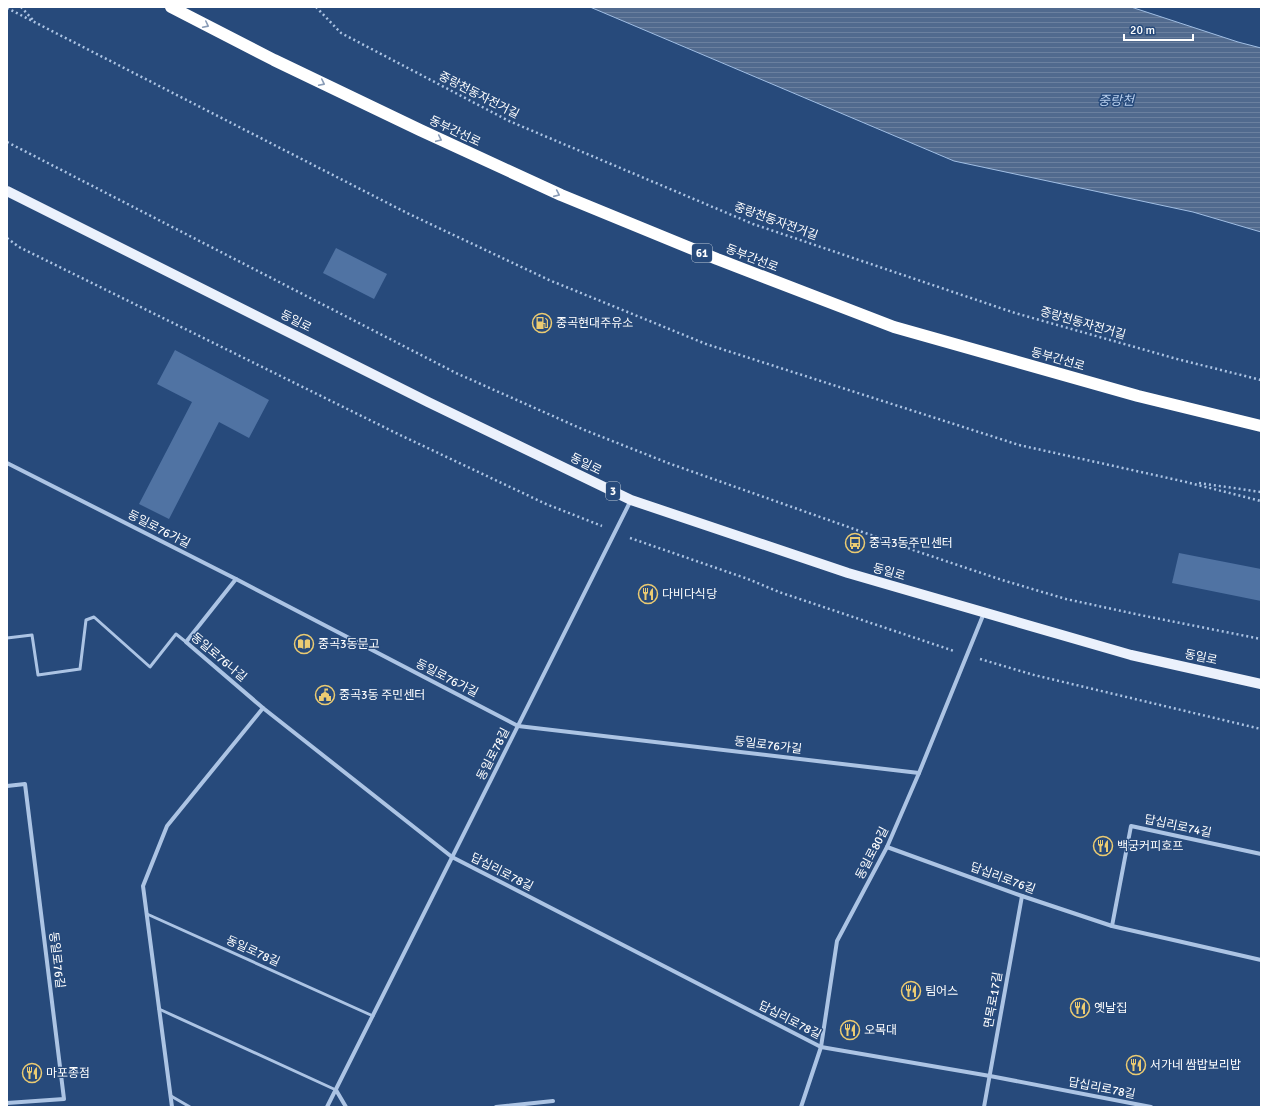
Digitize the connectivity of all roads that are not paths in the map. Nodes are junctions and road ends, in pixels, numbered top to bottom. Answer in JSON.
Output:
{"nodes":[{"id":1,"x":171,"y":7,"type":"edge"},
{"id":2,"x":7,"y":191,"type":"edge"},
{"id":3,"x":1261,"y":426,"type":"edge"},
{"id":4,"x":7,"y":463,"type":"edge"},
{"id":5,"x":631,"y":500,"type":"junction"},
{"id":6,"x":236,"y":579,"type":"junction"},
{"id":7,"x":984,"y":613,"type":"junction"},
{"id":8,"x":7,"y":638,"type":"edge"},
{"id":9,"x":186,"y":642,"type":"junction"},
{"id":10,"x":1261,"y":684,"type":"edge"},
{"id":11,"x":263,"y":708,"type":"junction"},
{"id":12,"x":518,"y":726,"type":"junction"},
{"id":13,"x":919,"y":773,"type":"junction"},
{"id":14,"x":7,"y":786,"type":"edge"},
{"id":15,"x":887,"y":847,"type":"junction"},
{"id":16,"x":1261,"y":854,"type":"edge"},
{"id":17,"x":452,"y":857,"type":"junction"},
{"id":18,"x":1022,"y":896,"type":"junction"},
{"id":19,"x":146,"y":914,"type":"junction"},
{"id":20,"x":1112,"y":926,"type":"junction"},
{"id":21,"x":1261,"y":960,"type":"edge"},
{"id":22,"x":159,"y":1009,"type":"junction"},
{"id":23,"x":372,"y":1016,"type":"junction"},
{"id":24,"x":821,"y":1047,"type":"junction"},
{"id":25,"x":990,"y":1076,"type":"junction"},
{"id":26,"x":336,"y":1090,"type":"junction"},
{"id":27,"x":171,"y":1096,"type":"junction"},
{"id":28,"x":553,"y":1101,"type":"dead end"},
{"id":29,"x":7,"y":1103,"type":"edge"},
{"id":30,"x":172,"y":1107,"type":"edge"},
{"id":31,"x":190,"y":1107,"type":"edge"},
{"id":32,"x":327,"y":1107,"type":"edge"},
{"id":33,"x":346,"y":1107,"type":"edge"},
{"id":34,"x":496,"y":1107,"type":"edge"},
{"id":35,"x":801,"y":1107,"type":"edge"},
{"id":36,"x":984,"y":1107,"type":"edge"},
{"id":37,"x":1151,"y":1107,"type":"edge"}],
"edges":[{"from":1,"to":3,"type":"highway","name":"동부간선로","number":"61","one_way":true},
{"from":2,"to":5,"type":"main road","name":"동일로","number":"3"},
{"from":4,"to":6,"type":"street","name":"동일로76가길"},
{"from":5,"to":7,"type":"main road","name":"동일로","number":"3"},
{"from":5,"to":12,"type":"street","name":"동일로78길"},
{"from":6,"to":9,"type":"street"},
{"from":6,"to":12,"type":"street","name":"동일로76가길"},
{"from":7,"to":10,"type":"main road","name":"동일로","number":"3"},
{"from":7,"to":13,"type":"street","name":"동일로80길"},
{"from":8,"to":9,"type":"lane","name":"동일로76나길"},
{"from":9,"to":11,"type":"street","name":"동일로76나길"},
{"from":11,"to":17,"type":"street","name":"동일로76나길"},
{"from":11,"to":19,"type":"street"},
{"from":12,"to":13,"type":"street","name":"동일로76가길"},
{"from":12,"to":17,"type":"street","name":"동일로78길"},
{"from":13,"to":15,"type":"street","name":"동일로80길"},
{"from":14,"to":29,"type":"street","name":"동일로76길"},
{"from":15,"to":18,"type":"street","name":"답십리로76길"},
{"from":15,"to":24,"type":"street","name":"동일로80길"},
{"from":16,"to":20,"type":"street","name":"답십리로74길"},
{"from":17,"to":23,"type":"street","name":"동일로78길"},
{"from":17,"to":24,"type":"street","name":"답십리로78길"},
{"from":18,"to":20,"type":"street","name":"답십리로76길"},
{"from":18,"to":25,"type":"street","name":"면목로17길"},
{"from":19,"to":22,"type":"street"},
{"from":19,"to":23,"type":"lane","name":"동일로78길"},
{"from":20,"to":21,"type":"street","name":"답십리로76길"},
{"from":22,"to":26,"type":"lane"},
{"from":22,"to":27,"type":"street"},
{"from":23,"to":26,"type":"street","name":"동일로78길"},
{"from":24,"to":25,"type":"street","name":"답십리로78길"},
{"from":24,"to":35,"type":"street","name":"동일로80길"},
{"from":25,"to":36,"type":"street","name":"면목로17길"},
{"from":25,"to":37,"type":"street","name":"답십리로78길"},
{"from":26,"to":32,"type":"street","name":"동일로78길"},
{"from":26,"to":33,"type":"street"},
{"from":27,"to":30,"type":"street"},
{"from":27,"to":31,"type":"lane"},
{"from":28,"to":34,"type":"street"}]}
